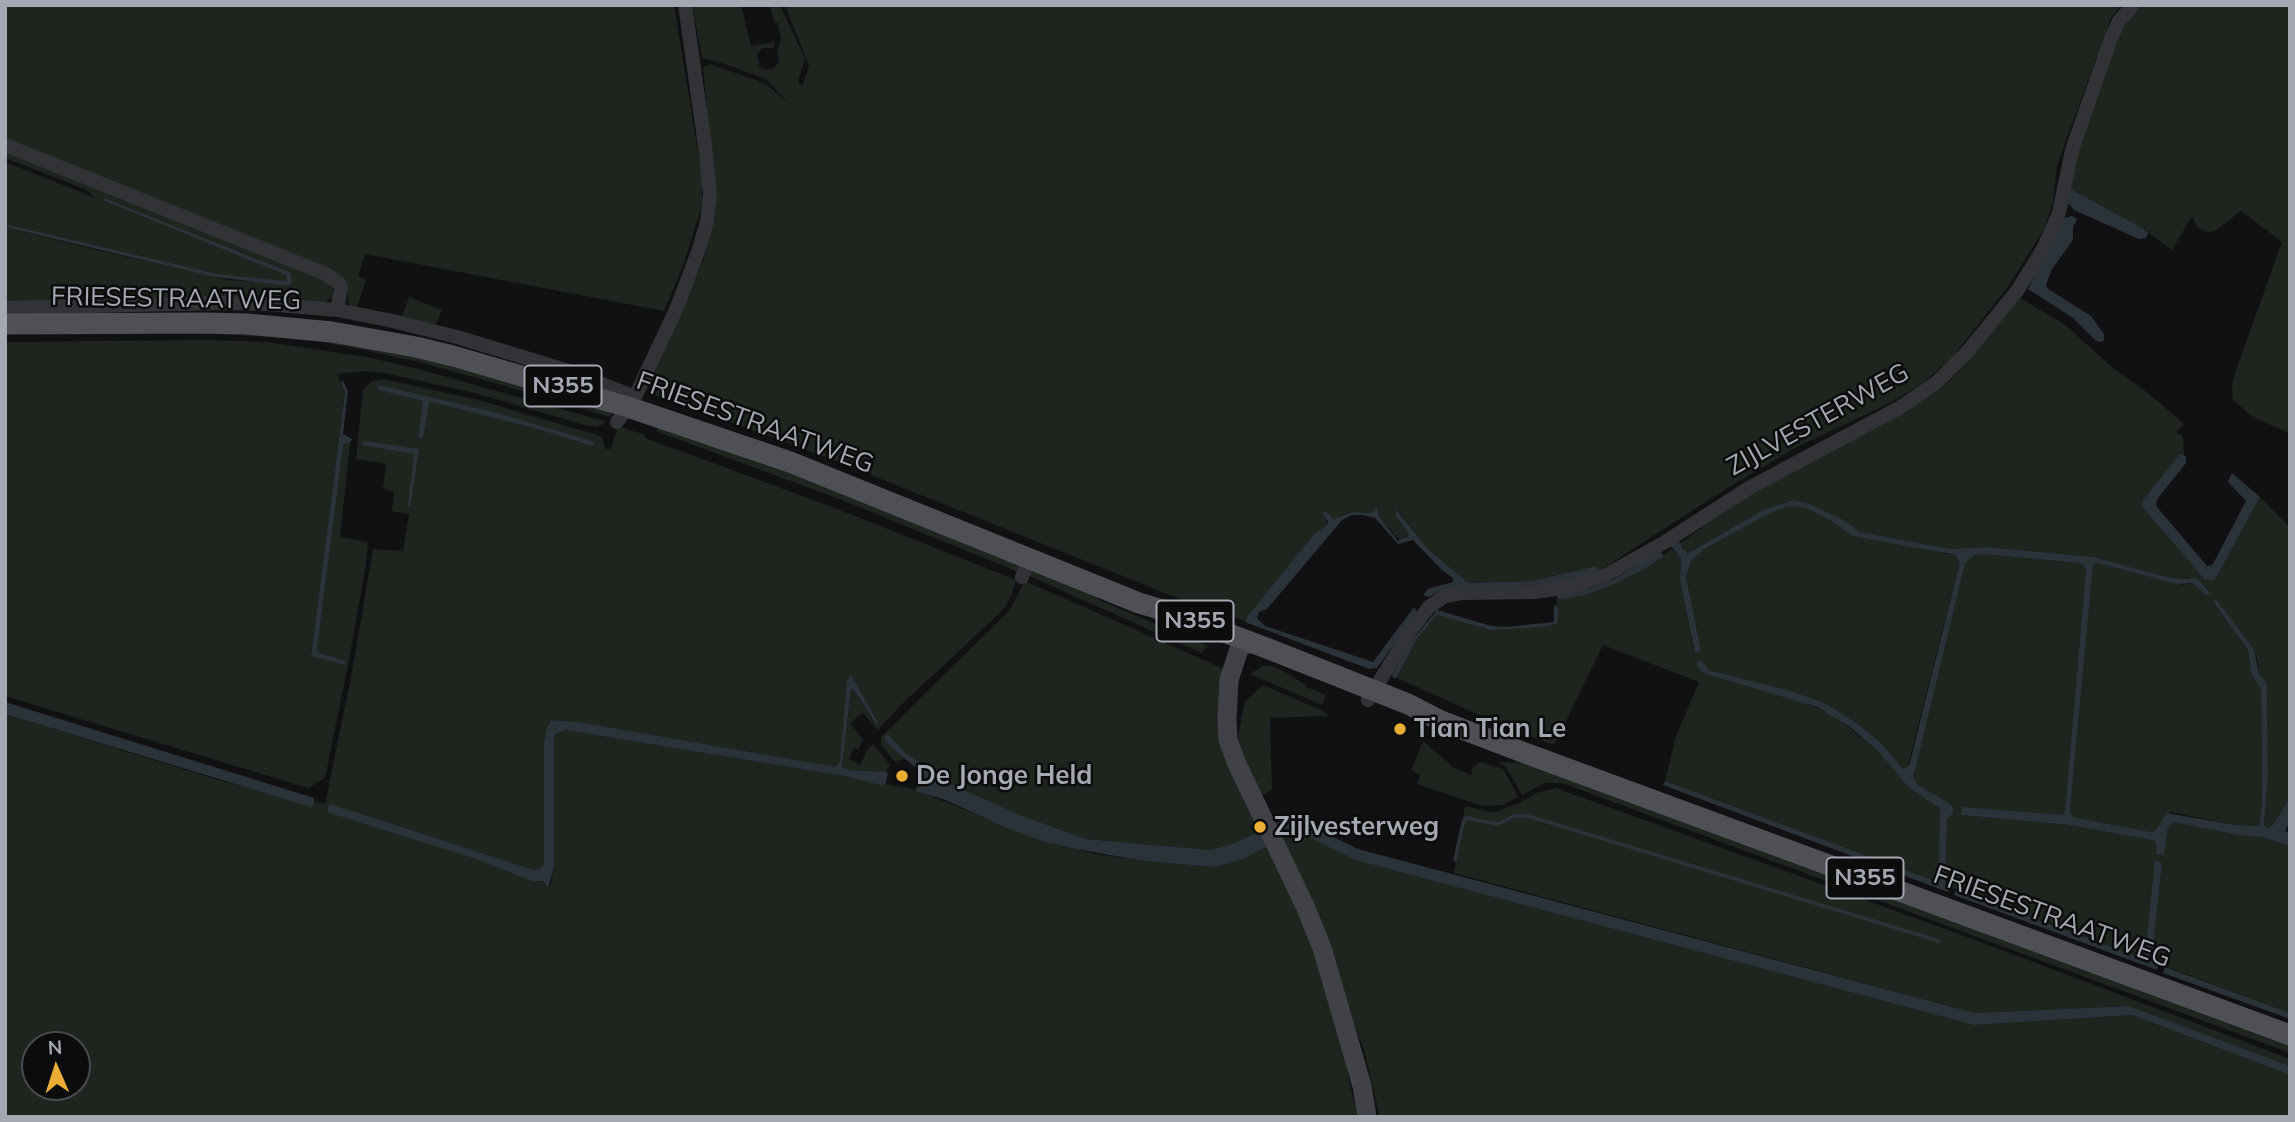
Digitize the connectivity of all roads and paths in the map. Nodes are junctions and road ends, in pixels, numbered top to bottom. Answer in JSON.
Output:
{"nodes":[{"id":1,"x":685,"y":5,"type":"edge"},
{"id":2,"x":2133,"y":5,"type":"edge"},
{"id":3,"x":5,"y":145,"type":"edge"},
{"id":4,"x":5,"y":308,"type":"edge"},
{"id":5,"x":337,"y":310,"type":"junction"},
{"id":6,"x":5,"y":324,"type":"edge"},
{"id":7,"x":627,"y":409,"type":"junction"},
{"id":8,"x":1247,"y":648,"type":"junction"},
{"id":9,"x":1371,"y":695,"type":"junction"},
{"id":10,"x":2290,"y":1035,"type":"edge"},
{"id":11,"x":1367,"y":1117,"type":"edge"}],
"edges":[{"from":1,"to":7,"type":"street"},
{"from":2,"to":9,"type":"street","name":"ZIJLVESTERWEG"},
{"from":3,"to":5,"type":"street","name":"FRIESESTRAATWEG"},
{"from":4,"to":5,"type":"street","name":"FRIESESTRAATWEG"},
{"from":5,"to":7,"type":"street","name":"FRIESESTRAATWEG"},
{"from":6,"to":7,"type":"main road","name":"FRIESESTRAATWEG","number":"N355"},
{"from":7,"to":8,"type":"main road","name":"FRIESESTRAATWEG","number":"N355"},
{"from":8,"to":9,"type":"main road","name":"FRIESESTRAATWEG","number":"N355"},
{"from":8,"to":11,"type":"main road"},
{"from":9,"to":10,"type":"main road","name":"FRIESESTRAATWEG","number":"N355"}]}
